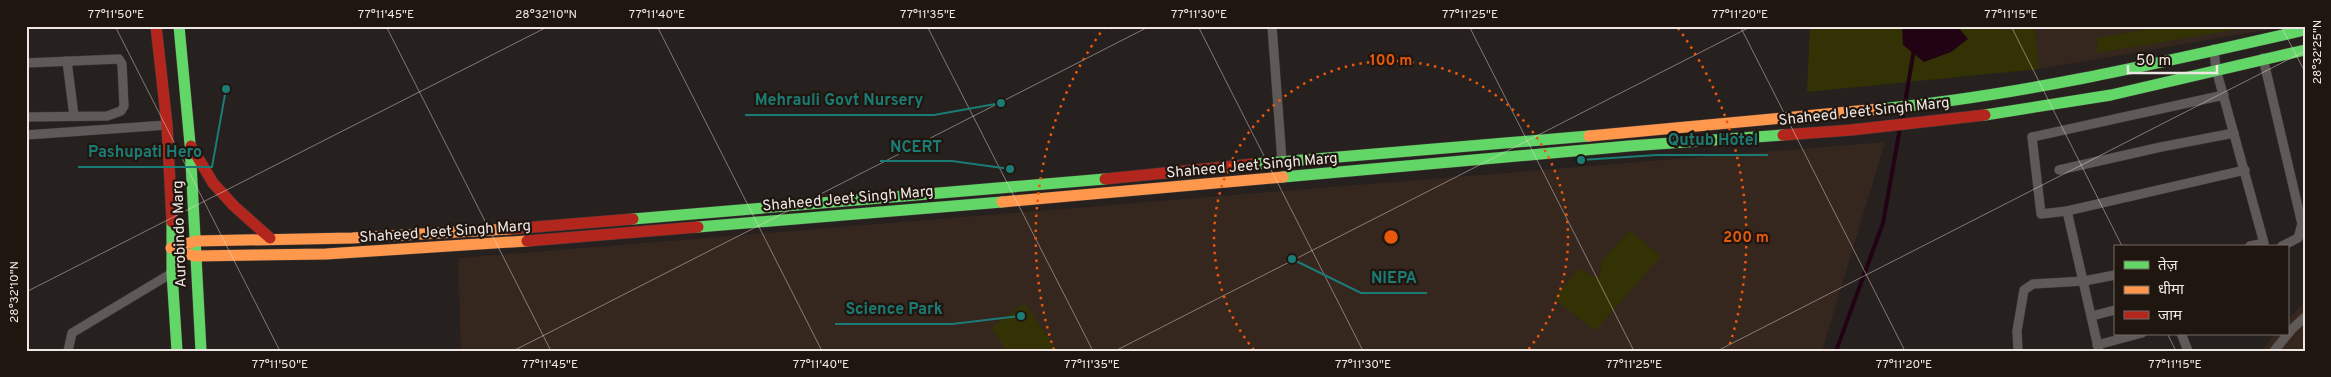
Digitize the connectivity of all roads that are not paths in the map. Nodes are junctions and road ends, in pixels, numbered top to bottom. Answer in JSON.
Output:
{"nodes":[{"id":1,"x":156,"y":26,"type":"edge"},
{"id":2,"x":179,"y":26,"type":"edge"},
{"id":3,"x":1272,"y":26,"type":"edge"},
{"id":4,"x":2305,"y":30,"type":"edge"},
{"id":5,"x":2214,"y":49,"type":"junction"},
{"id":6,"x":2305,"y":50,"type":"edge"},
{"id":7,"x":2263,"y":58,"type":"junction"},
{"id":8,"x":67,"y":61,"type":"junction"},
{"id":9,"x":26,"y":63,"type":"edge"},
{"id":10,"x":2216,"y":69,"type":"junction"},
{"id":11,"x":2224,"y":95,"type":"junction"},
{"id":12,"x":69,"y":116,"type":"junction"},
{"id":13,"x":26,"y":117,"type":"edge"},
{"id":14,"x":167,"y":125,"type":"junction"},
{"id":15,"x":66,"y":132,"type":"junction"},
{"id":16,"x":2234,"y":132,"type":"junction"},
{"id":17,"x":26,"y":135,"type":"edge"},
{"id":18,"x":190,"y":144,"type":"junction"},
{"id":19,"x":1282,"y":161,"type":"junction"},
{"id":20,"x":2059,"y":170,"type":"dead end"},
{"id":21,"x":2245,"y":170,"type":"junction"},
{"id":22,"x":1284,"y":176,"type":"junction"},
{"id":23,"x":2066,"y":211,"type":"junction"},
{"id":24,"x":270,"y":238,"type":"junction"},
{"id":25,"x":196,"y":241,"type":"junction"},
{"id":26,"x":2266,"y":245,"type":"edge"},
{"id":27,"x":2284,"y":245,"type":"edge"},
{"id":28,"x":171,"y":248,"type":"junction"},
{"id":29,"x":195,"y":256,"type":"junction"},
{"id":30,"x":172,"y":273,"type":"junction"},
{"id":31,"x":2114,"y":275,"type":"edge"},
{"id":32,"x":2084,"y":281,"type":"junction"},
{"id":33,"x":2114,"y":310,"type":"edge"},
{"id":34,"x":2092,"y":316,"type":"junction"},
{"id":35,"x":2305,"y":317,"type":"edge"},
{"id":36,"x":2139,"y":334,"type":"edge"},
{"id":37,"x":2181,"y":334,"type":"edge"},
{"id":38,"x":2288,"y":334,"type":"edge"},
{"id":39,"x":2288,"y":334,"type":"edge"},
{"id":40,"x":2098,"y":348,"type":"edge"},
{"id":41,"x":68,"y":351,"type":"edge"},
{"id":42,"x":177,"y":351,"type":"edge"},
{"id":43,"x":201,"y":351,"type":"edge"},
{"id":44,"x":2018,"y":351,"type":"edge"},
{"id":45,"x":2188,"y":351,"type":"edge"},
{"id":46,"x":2274,"y":351,"type":"edge"}],
"edges":[{"from":1,"to":14,"type":"main road","name":"Aurobindo Marg"},
{"from":2,"to":18,"type":"main road","name":"Aurobindo Marg"},
{"from":3,"to":19,"type":"street"},
{"from":4,"to":5,"type":"main road","name":"Shaheed Jeet Singh Marg"},
{"from":5,"to":10,"type":"street"},
{"from":5,"to":19,"type":"main road","name":"Shaheed Jeet Singh Marg"},
{"from":6,"to":7,"type":"main road","name":"Shaheed Jeet Singh Marg"},
{"from":7,"to":10,"type":"main road","name":"Shaheed Jeet Singh Marg"},
{"from":7,"to":27,"type":"street"},
{"from":8,"to":9,"type":"street"},
{"from":8,"to":12,"type":"street"},
{"from":8,"to":12,"type":"street"},
{"from":10,"to":11,"type":"street"},
{"from":10,"to":22,"type":"main road","name":"Shaheed Jeet Singh Marg"},
{"from":11,"to":16,"type":"street"},
{"from":11,"to":23,"type":"street"},
{"from":12,"to":13,"type":"street"},
{"from":12,"to":15,"type":"street"},
{"from":14,"to":15,"type":"street"},
{"from":14,"to":28,"type":"main road","name":"Aurobindo Marg"},
{"from":15,"to":17,"type":"street"},
{"from":16,"to":20,"type":"street"},
{"from":16,"to":21,"type":"street"},
{"from":18,"to":24,"type":"main road"},
{"from":18,"to":25,"type":"main road","name":"Aurobindo Marg"},
{"from":19,"to":22,"type":"main road"},
{"from":19,"to":24,"type":"main road","name":"Shaheed Jeet Singh Marg"},
{"from":21,"to":23,"type":"street"},
{"from":21,"to":26,"type":"street"},
{"from":22,"to":29,"type":"main road","name":"Shaheed Jeet Singh Marg"},
{"from":23,"to":32,"type":"street"},
{"from":24,"to":25,"type":"main road","name":"Shaheed Jeet Singh Marg"},
{"from":25,"to":28,"type":"main road","name":"Shaheed Jeet Singh Marg"},
{"from":25,"to":29,"type":"main road","name":"Aurobindo Marg"},
{"from":28,"to":29,"type":"main road"},
{"from":28,"to":30,"type":"main road","name":"Aurobindo Marg"},
{"from":29,"to":43,"type":"main road","name":"Aurobindo Marg"},
{"from":30,"to":41,"type":"street"},
{"from":30,"to":42,"type":"main road","name":"Aurobindo Marg"},
{"from":31,"to":32,"type":"street"},
{"from":32,"to":34,"type":"street"},
{"from":32,"to":44,"type":"street"},
{"from":33,"to":34,"type":"street"},
{"from":34,"to":40,"type":"street"},
{"from":35,"to":38,"type":"street"},
{"from":36,"to":40,"type":"street"},
{"from":37,"to":45,"type":"street"},
{"from":39,"to":46,"type":"street"}]}
